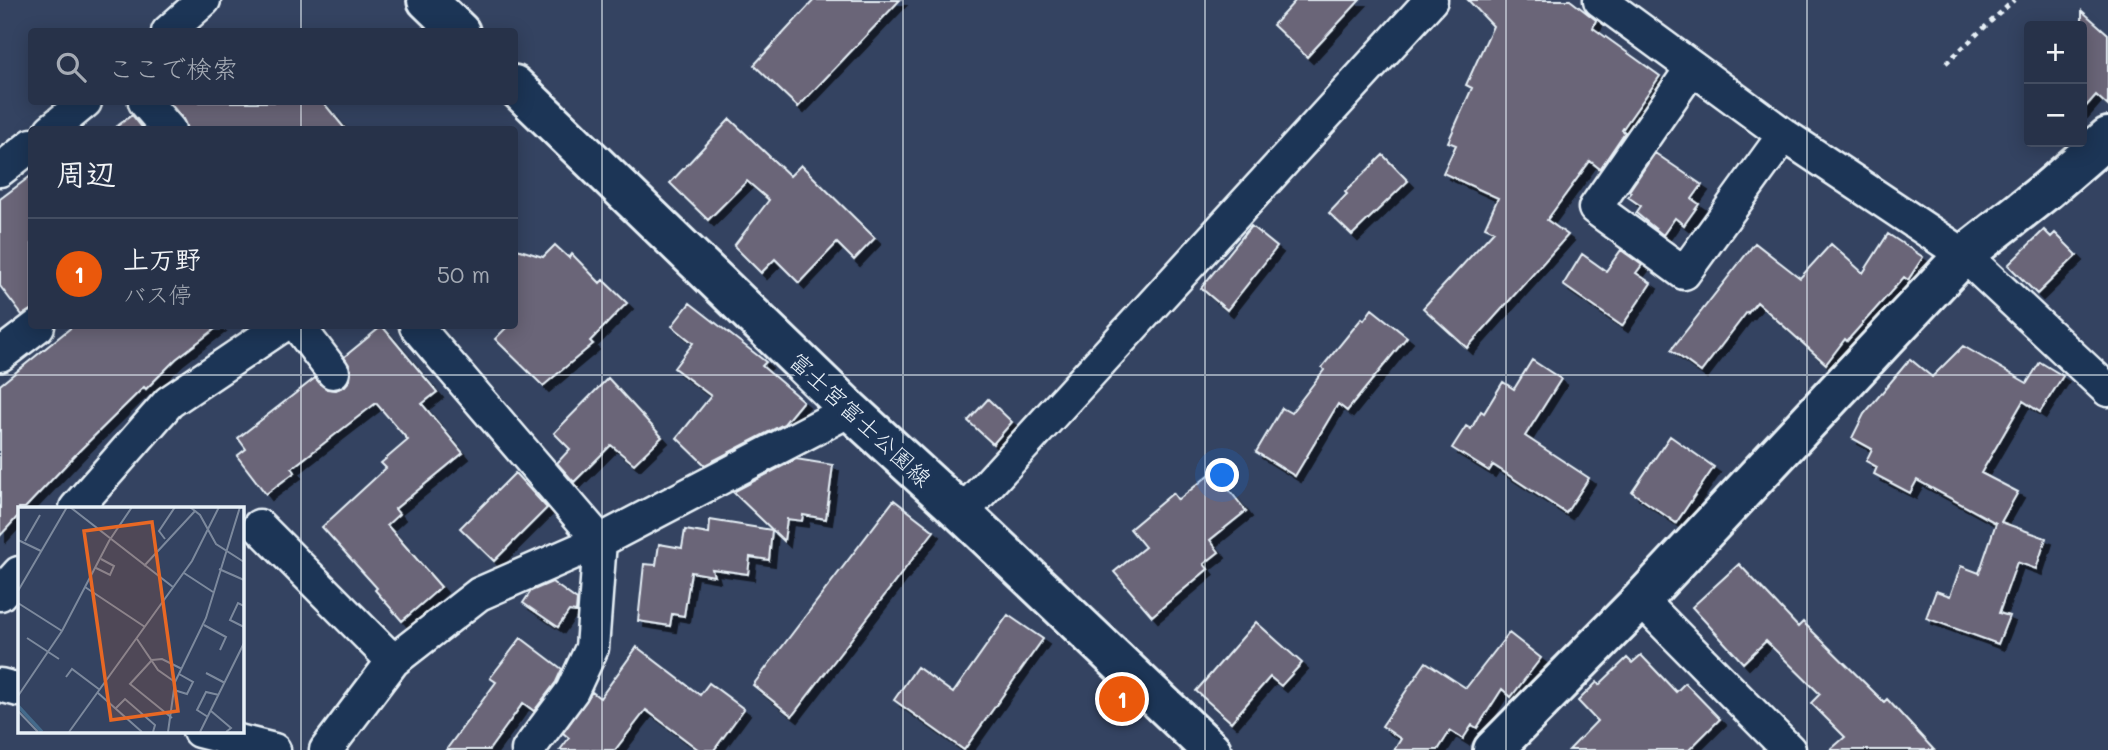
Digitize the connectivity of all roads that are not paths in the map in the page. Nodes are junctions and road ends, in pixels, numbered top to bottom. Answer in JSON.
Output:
{"nodes":[{"id":1,"x":204,"y":0,"type":"edge"},
{"id":2,"x":427,"y":0,"type":"edge"},
{"id":3,"x":1431,"y":0,"type":"edge"},
{"id":4,"x":1600,"y":0,"type":"edge"},
{"id":5,"x":172,"y":28,"type":"edge"},
{"id":6,"x":456,"y":28,"type":"edge"},
{"id":7,"x":1692,"y":68,"type":"junction"},
{"id":8,"x":518,"y":89,"type":"edge"},
{"id":9,"x":81,"y":105,"type":"edge"},
{"id":10,"x":148,"y":105,"type":"edge"},
{"id":11,"x":56,"y":126,"type":"edge"},
{"id":12,"x":166,"y":126,"type":"edge"},
{"id":13,"x":1784,"y":135,"type":"junction"},
{"id":14,"x":2108,"y":136,"type":"edge"},
{"id":15,"x":28,"y":148,"type":"edge"},
{"id":16,"x":0,"y":170,"type":"edge"},
{"id":17,"x":1964,"y":255,"type":"junction"},
{"id":18,"x":34,"y":329,"type":"edge"},
{"id":19,"x":278,"y":329,"type":"edge"},
{"id":20,"x":300,"y":329,"type":"edge"},
{"id":21,"x":419,"y":329,"type":"edge"},
{"id":22,"x":0,"y":355,"type":"edge"},
{"id":23,"x":334,"y":372,"type":"dead end"},
{"id":24,"x":2108,"y":390,"type":"edge"},
{"id":25,"x":850,"y":410,"type":"junction"},
{"id":26,"x":78,"y":507,"type":"edge"},
{"id":27,"x":962,"y":513,"type":"junction"},
{"id":28,"x":259,"y":526,"type":"dead end"},
{"id":29,"x":600,"y":541,"type":"junction"},
{"id":30,"x":18,"y":574,"type":"edge"},
{"id":31,"x":0,"y":594,"type":"edge"},
{"id":32,"x":1641,"y":600,"type":"junction"},
{"id":33,"x":393,"y":661,"type":"junction"},
{"id":34,"x":0,"y":685,"type":"edge"},
{"id":35,"x":18,"y":690,"type":"edge"},
{"id":36,"x":202,"y":732,"type":"edge"},
{"id":37,"x":1509,"y":744,"type":"edge"},
{"id":38,"x":233,"y":745,"type":"edge"},
{"id":39,"x":274,"y":750,"type":"edge"},
{"id":40,"x":326,"y":750,"type":"edge"},
{"id":41,"x":528,"y":750,"type":"edge"},
{"id":42,"x":1211,"y":750,"type":"edge"},
{"id":43,"x":1789,"y":750,"type":"edge"}],
"edges":[{"from":1,"to":5,"type":"street"},
{"from":2,"to":6,"type":"main road"},
{"from":3,"to":27,"type":"street"},
{"from":4,"to":7,"type":"street"},
{"from":7,"to":13,"type":"street"},
{"from":7,"to":13,"type":"street"},
{"from":8,"to":25,"type":"main road","name":"富士宮富士公園線"},
{"from":9,"to":11,"type":"street"},
{"from":10,"to":12,"type":"street"},
{"from":13,"to":17,"type":"street"},
{"from":14,"to":17,"type":"main road"},
{"from":15,"to":16,"type":"street"},
{"from":17,"to":24,"type":"street"},
{"from":17,"to":32,"type":"main road"},
{"from":18,"to":22,"type":"street"},
{"from":19,"to":26,"type":"street"},
{"from":20,"to":23,"type":"street"},
{"from":21,"to":29,"type":"street"},
{"from":25,"to":27,"type":"main road","name":"富士宮富士公園線"},
{"from":25,"to":29,"type":"street"},
{"from":27,"to":42,"type":"main road","name":"富士宮富士公園線"},
{"from":28,"to":33,"type":"street"},
{"from":29,"to":33,"type":"street"},
{"from":29,"to":41,"type":"street"},
{"from":30,"to":31,"type":"street"},
{"from":32,"to":37,"type":"main road"},
{"from":32,"to":43,"type":"street"},
{"from":33,"to":40,"type":"street"},
{"from":34,"to":35,"type":"street"},
{"from":36,"to":38,"type":"street"},
{"from":38,"to":39,"type":"street"}]}
